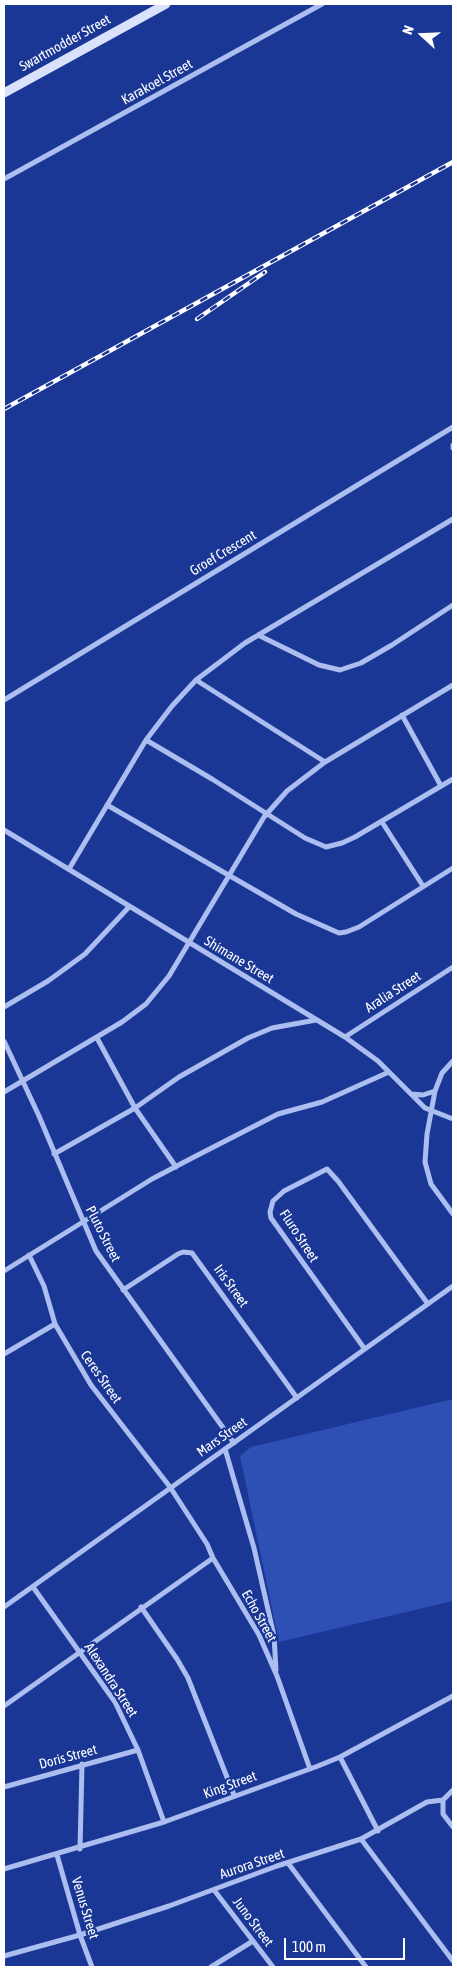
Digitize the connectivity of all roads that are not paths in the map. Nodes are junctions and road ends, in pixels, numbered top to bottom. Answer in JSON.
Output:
{"nodes":[{"id":1,"x":166,"y":4,"type":"edge"},
{"id":2,"x":322,"y":4,"type":"edge"},
{"id":3,"x":4,"y":93,"type":"edge"},
{"id":4,"x":4,"y":179,"type":"edge"},
{"id":5,"x":453,"y":427,"type":"edge"},
{"id":6,"x":453,"y":519,"type":"edge"},
{"id":7,"x":453,"y":605,"type":"edge"},
{"id":8,"x":258,"y":635,"type":"junction"},
{"id":9,"x":196,"y":680,"type":"junction"},
{"id":10,"x":453,"y":685,"type":"edge"},
{"id":11,"x":4,"y":700,"type":"edge"},
{"id":12,"x":402,"y":715,"type":"junction"},
{"id":13,"x":146,"y":740,"type":"junction"},
{"id":14,"x":324,"y":762,"type":"junction"},
{"id":15,"x":453,"y":778,"type":"edge"},
{"id":16,"x":441,"y":786,"type":"junction"},
{"id":17,"x":107,"y":805,"type":"junction"},
{"id":18,"x":267,"y":813,"type":"junction"},
{"id":19,"x":382,"y":822,"type":"junction"},
{"id":20,"x":4,"y":830,"type":"edge"},
{"id":21,"x":453,"y":868,"type":"edge"},
{"id":22,"x":69,"y":869,"type":"junction"},
{"id":23,"x":230,"y":876,"type":"junction"},
{"id":24,"x":423,"y":886,"type":"junction"},
{"id":25,"x":129,"y":907,"type":"junction"},
{"id":26,"x":189,"y":943,"type":"junction"},
{"id":27,"x":453,"y":968,"type":"edge"},
{"id":28,"x":4,"y":1007,"type":"edge"},
{"id":29,"x":316,"y":1020,"type":"junction"},
{"id":30,"x":345,"y":1037,"type":"junction"},
{"id":31,"x":97,"y":1038,"type":"junction"},
{"id":32,"x":4,"y":1041,"type":"edge"},
{"id":33,"x":453,"y":1061,"type":"edge"},
{"id":34,"x":389,"y":1072,"type":"junction"},
{"id":35,"x":23,"y":1081,"type":"junction"},
{"id":36,"x":436,"y":1090,"type":"junction"},
{"id":37,"x":4,"y":1092,"type":"edge"},
{"id":38,"x":411,"y":1094,"type":"junction"},
{"id":39,"x":135,"y":1108,"type":"junction"},
{"id":40,"x":432,"y":1112,"type":"junction"},
{"id":41,"x":453,"y":1119,"type":"edge"},
{"id":42,"x":54,"y":1154,"type":"junction"},
{"id":43,"x":176,"y":1167,"type":"junction"},
{"id":44,"x":453,"y":1214,"type":"edge"},
{"id":45,"x":82,"y":1222,"type":"junction"},
{"id":46,"x":30,"y":1255,"type":"junction"},
{"id":47,"x":4,"y":1271,"type":"edge"},
{"id":48,"x":453,"y":1286,"type":"edge"},
{"id":49,"x":123,"y":1290,"type":"junction"},
{"id":50,"x":428,"y":1304,"type":"junction"},
{"id":51,"x":55,"y":1324,"type":"junction"},
{"id":52,"x":364,"y":1348,"type":"junction"},
{"id":53,"x":4,"y":1354,"type":"edge"},
{"id":54,"x":297,"y":1398,"type":"junction"},
{"id":55,"x":234,"y":1443,"type":"junction"},
{"id":56,"x":225,"y":1448,"type":"junction"},
{"id":57,"x":170,"y":1487,"type":"junction"},
{"id":58,"x":213,"y":1558,"type":"junction"},
{"id":59,"x":33,"y":1587,"type":"junction"},
{"id":60,"x":4,"y":1607,"type":"edge"},
{"id":61,"x":141,"y":1607,"type":"junction"},
{"id":62,"x":80,"y":1652,"type":"junction"},
{"id":63,"x":277,"y":1676,"type":"junction"},
{"id":64,"x":453,"y":1696,"type":"edge"},
{"id":65,"x":4,"y":1706,"type":"edge"},
{"id":66,"x":138,"y":1750,"type":"junction"},
{"id":67,"x":340,"y":1757,"type":"junction"},
{"id":68,"x":82,"y":1764,"type":"junction"},
{"id":69,"x":310,"y":1769,"type":"junction"},
{"id":70,"x":4,"y":1787,"type":"edge"},
{"id":71,"x":453,"y":1790,"type":"edge"},
{"id":72,"x":234,"y":1795,"type":"junction"},
{"id":73,"x":443,"y":1800,"type":"junction"},
{"id":74,"x":164,"y":1822,"type":"junction"},
{"id":75,"x":453,"y":1827,"type":"edge"},
{"id":76,"x":378,"y":1831,"type":"junction"},
{"id":77,"x":361,"y":1839,"type":"junction"},
{"id":78,"x":80,"y":1849,"type":"junction"},
{"id":79,"x":57,"y":1855,"type":"junction"},
{"id":80,"x":288,"y":1863,"type":"junction"},
{"id":81,"x":4,"y":1869,"type":"edge"},
{"id":82,"x":214,"y":1890,"type":"junction"},
{"id":83,"x":80,"y":1935,"type":"junction"},
{"id":84,"x":253,"y":1941,"type":"junction"},
{"id":85,"x":4,"y":1956,"type":"edge"},
{"id":86,"x":453,"y":1962,"type":"edge"},
{"id":87,"x":92,"y":1967,"type":"edge"},
{"id":88,"x":211,"y":1967,"type":"edge"},
{"id":89,"x":274,"y":1967,"type":"edge"},
{"id":90,"x":366,"y":1967,"type":"edge"}],
"edges":[{"from":1,"to":3,"type":"main road","name":"Swartmodder Street"},
{"from":2,"to":4,"type":"street","name":"Karakoel Street"},
{"from":5,"to":11,"type":"street","name":"Groef Crescent"},
{"from":6,"to":8,"type":"street"},
{"from":7,"to":8,"type":"street"},
{"from":8,"to":9,"type":"street"},
{"from":9,"to":13,"type":"street"},
{"from":9,"to":14,"type":"street"},
{"from":10,"to":12,"type":"street"},
{"from":12,"to":14,"type":"street"},
{"from":12,"to":16,"type":"street"},
{"from":13,"to":17,"type":"street"},
{"from":13,"to":18,"type":"street"},
{"from":14,"to":18,"type":"street"},
{"from":15,"to":16,"type":"street"},
{"from":16,"to":19,"type":"street"},
{"from":17,"to":22,"type":"street"},
{"from":17,"to":23,"type":"street"},
{"from":18,"to":19,"type":"street"},
{"from":18,"to":23,"type":"street"},
{"from":19,"to":24,"type":"street"},
{"from":20,"to":22,"type":"street","name":"Shimane Street"},
{"from":21,"to":24,"type":"street"},
{"from":22,"to":25,"type":"street","name":"Shimane Street"},
{"from":23,"to":24,"type":"street"},
{"from":23,"to":26,"type":"street"},
{"from":25,"to":26,"type":"street","name":"Shimane Street"},
{"from":25,"to":28,"type":"street"},
{"from":26,"to":29,"type":"street","name":"Shimane Street"},
{"from":26,"to":31,"type":"street"},
{"from":27,"to":30,"type":"street","name":"Aralia Street"},
{"from":29,"to":30,"type":"street","name":"Shimane Street"},
{"from":29,"to":39,"type":"street"},
{"from":30,"to":34,"type":"street","name":"Shimane Street"},
{"from":31,"to":35,"type":"street"},
{"from":31,"to":39,"type":"street"},
{"from":32,"to":35,"type":"street","name":"Pluto Street"},
{"from":33,"to":36,"type":"street"},
{"from":34,"to":38,"type":"street","name":"Shimane Street"},
{"from":34,"to":43,"type":"street"},
{"from":35,"to":37,"type":"street"},
{"from":35,"to":42,"type":"street","name":"Pluto Street"},
{"from":36,"to":38,"type":"street"},
{"from":36,"to":40,"type":"street"},
{"from":38,"to":40,"type":"street","name":"Shimane Street"},
{"from":39,"to":42,"type":"street"},
{"from":39,"to":43,"type":"street"},
{"from":40,"to":41,"type":"street","name":"Shimane Street"},
{"from":40,"to":44,"type":"street"},
{"from":42,"to":45,"type":"street","name":"Pluto Street"},
{"from":43,"to":45,"type":"street"},
{"from":45,"to":46,"type":"street"},
{"from":45,"to":49,"type":"street","name":"Pluto Street"},
{"from":46,"to":47,"type":"street"},
{"from":46,"to":51,"type":"street","name":"Ceres Street"},
{"from":48,"to":50,"type":"street","name":"Mars Street"},
{"from":49,"to":54,"type":"street","name":"Iris Street"},
{"from":49,"to":55,"type":"street","name":"Pluto Street"},
{"from":50,"to":52,"type":"street","name":"Mars Street"},
{"from":50,"to":52,"type":"street","name":"Fluro Street"},
{"from":51,"to":53,"type":"street"},
{"from":51,"to":57,"type":"street","name":"Ceres Street"},
{"from":52,"to":54,"type":"street","name":"Mars Street"},
{"from":54,"to":55,"type":"street","name":"Mars Street"},
{"from":55,"to":56,"type":"street","name":"Mars Street"},
{"from":56,"to":57,"type":"street","name":"Mars Street"},
{"from":56,"to":63,"type":"street"},
{"from":57,"to":58,"type":"street","name":"Ceres Street"},
{"from":57,"to":59,"type":"street","name":"Mars Street"},
{"from":58,"to":61,"type":"street"},
{"from":58,"to":63,"type":"street","name":"Echo Street"},
{"from":59,"to":60,"type":"street","name":"Mars Street"},
{"from":59,"to":62,"type":"street","name":"Alexandra Street"},
{"from":61,"to":62,"type":"street"},
{"from":61,"to":72,"type":"street"},
{"from":62,"to":65,"type":"street"},
{"from":62,"to":66,"type":"street","name":"Alexandra Street"},
{"from":63,"to":69,"type":"street","name":"Echo Street"},
{"from":64,"to":67,"type":"street","name":"King Street"},
{"from":66,"to":68,"type":"street","name":"Doris Street"},
{"from":66,"to":74,"type":"street","name":"Alexandra Street"},
{"from":67,"to":69,"type":"street","name":"King Street"},
{"from":67,"to":76,"type":"street"},
{"from":68,"to":70,"type":"street","name":"Doris Street"},
{"from":68,"to":78,"type":"street"},
{"from":69,"to":72,"type":"street","name":"King Street"},
{"from":71,"to":73,"type":"street"},
{"from":72,"to":74,"type":"street","name":"King Street"},
{"from":73,"to":75,"type":"street"},
{"from":73,"to":76,"type":"street","name":"Aurora Street"},
{"from":74,"to":78,"type":"street","name":"King Street"},
{"from":76,"to":77,"type":"street","name":"Aurora Street"},
{"from":77,"to":80,"type":"street","name":"Aurora Street"},
{"from":77,"to":86,"type":"street"},
{"from":78,"to":79,"type":"street","name":"King Street"},
{"from":79,"to":81,"type":"street","name":"King Street"},
{"from":79,"to":83,"type":"street","name":"Venus Street"},
{"from":80,"to":82,"type":"street","name":"Aurora Street"},
{"from":80,"to":90,"type":"street"},
{"from":82,"to":83,"type":"street","name":"Aurora Street"},
{"from":82,"to":84,"type":"street","name":"Juno Street"},
{"from":83,"to":85,"type":"street","name":"Aurora Street"},
{"from":83,"to":87,"type":"street","name":"Venus Street"},
{"from":84,"to":88,"type":"street"},
{"from":84,"to":89,"type":"street","name":"Juno Street"}]}
